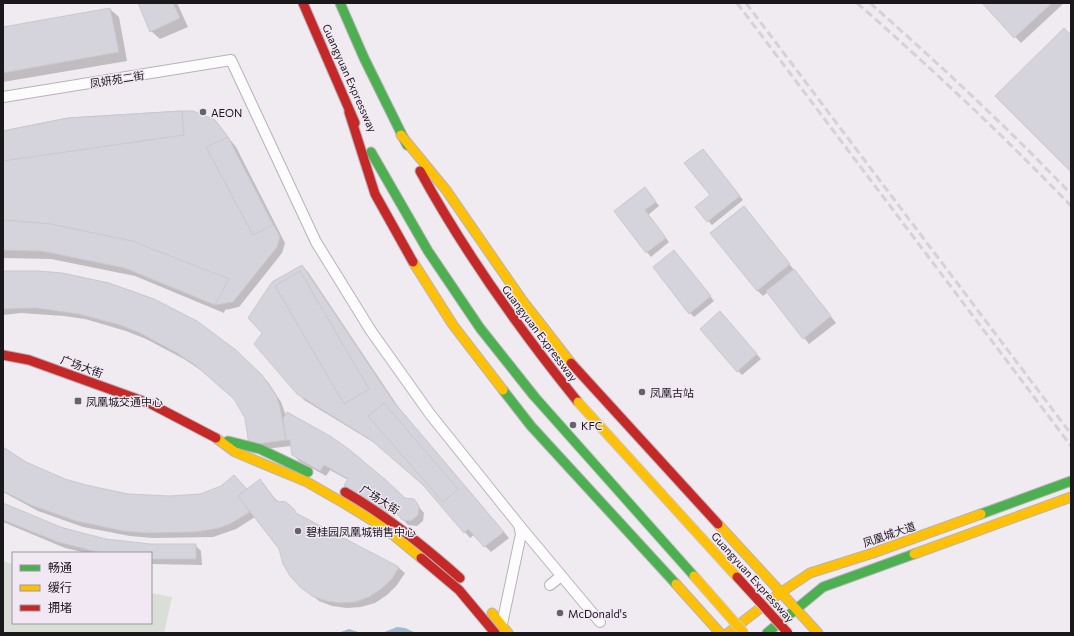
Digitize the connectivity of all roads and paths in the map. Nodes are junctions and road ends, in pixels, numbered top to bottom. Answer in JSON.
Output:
{"nodes":[{"id":1,"x":303,"y":3,"type":"edge"},
{"id":2,"x":340,"y":3,"type":"edge"},
{"id":3,"x":3,"y":97,"type":"edge"},
{"id":4,"x":349,"y":112,"type":"junction"},
{"id":5,"x":401,"y":135,"type":"junction"},
{"id":6,"x":3,"y":355,"type":"edge"},
{"id":7,"x":216,"y":438,"type":"junction"},
{"id":8,"x":1071,"y":481,"type":"edge"},
{"id":9,"x":1071,"y":497,"type":"edge"},
{"id":10,"x":519,"y":525,"type":"junction"},
{"id":11,"x":562,"y":576,"type":"junction"},
{"id":12,"x":466,"y":583,"type":"dead end"},
{"id":13,"x":550,"y":585,"type":"dead end"},
{"id":14,"x":780,"y":593,"type":"junction"},
{"id":15,"x":487,"y":607,"type":"dead end"},
{"id":16,"x":795,"y":608,"type":"junction"},
{"id":17,"x":600,"y":622,"type":"dead end"},
{"id":18,"x":505,"y":629,"type":"edge"},
{"id":19,"x":495,"y":633,"type":"edge"},
{"id":20,"x":720,"y":633,"type":"edge"},
{"id":21,"x":728,"y":633,"type":"edge"},
{"id":22,"x":744,"y":633,"type":"edge"},
{"id":23,"x":766,"y":633,"type":"edge"},
{"id":24,"x":788,"y":633,"type":"edge"},
{"id":25,"x":818,"y":633,"type":"edge"}],
"edges":[{"from":1,"to":4,"type":"main road","name":"Guangyuan Expressway"},
{"from":2,"to":5,"type":"main road","name":"Guangyuan Expressway"},
{"from":3,"to":10,"type":"street","name":"凤妍苑二街"},
{"from":4,"to":20,"type":"main road"},
{"from":4,"to":22,"type":"main road","name":"Guangyuan Expressway","bridge":true},
{"from":5,"to":14,"type":"main road"},
{"from":5,"to":24,"type":"main road","name":"Guangyuan Expressway","bridge":true},
{"from":6,"to":7,"type":"main road","name":"广场大街"},
{"from":7,"to":12,"type":"main road","name":"广场大街"},
{"from":7,"to":19,"type":"main road","name":"广场大街"},
{"from":8,"to":14,"type":"main road","name":"凤凰城大道"},
{"from":9,"to":16,"type":"main road"},
{"from":10,"to":11,"type":"street"},
{"from":10,"to":18,"type":"street"},
{"from":11,"to":13,"type":"street"},
{"from":11,"to":17,"type":"street"},
{"from":14,"to":16,"type":"main road"},
{"from":14,"to":21,"type":"main road","name":"凤凰城大道"},
{"from":15,"to":18,"type":"main road"},
{"from":16,"to":23,"type":"main road"},
{"from":16,"to":25,"type":"main road"}]}
